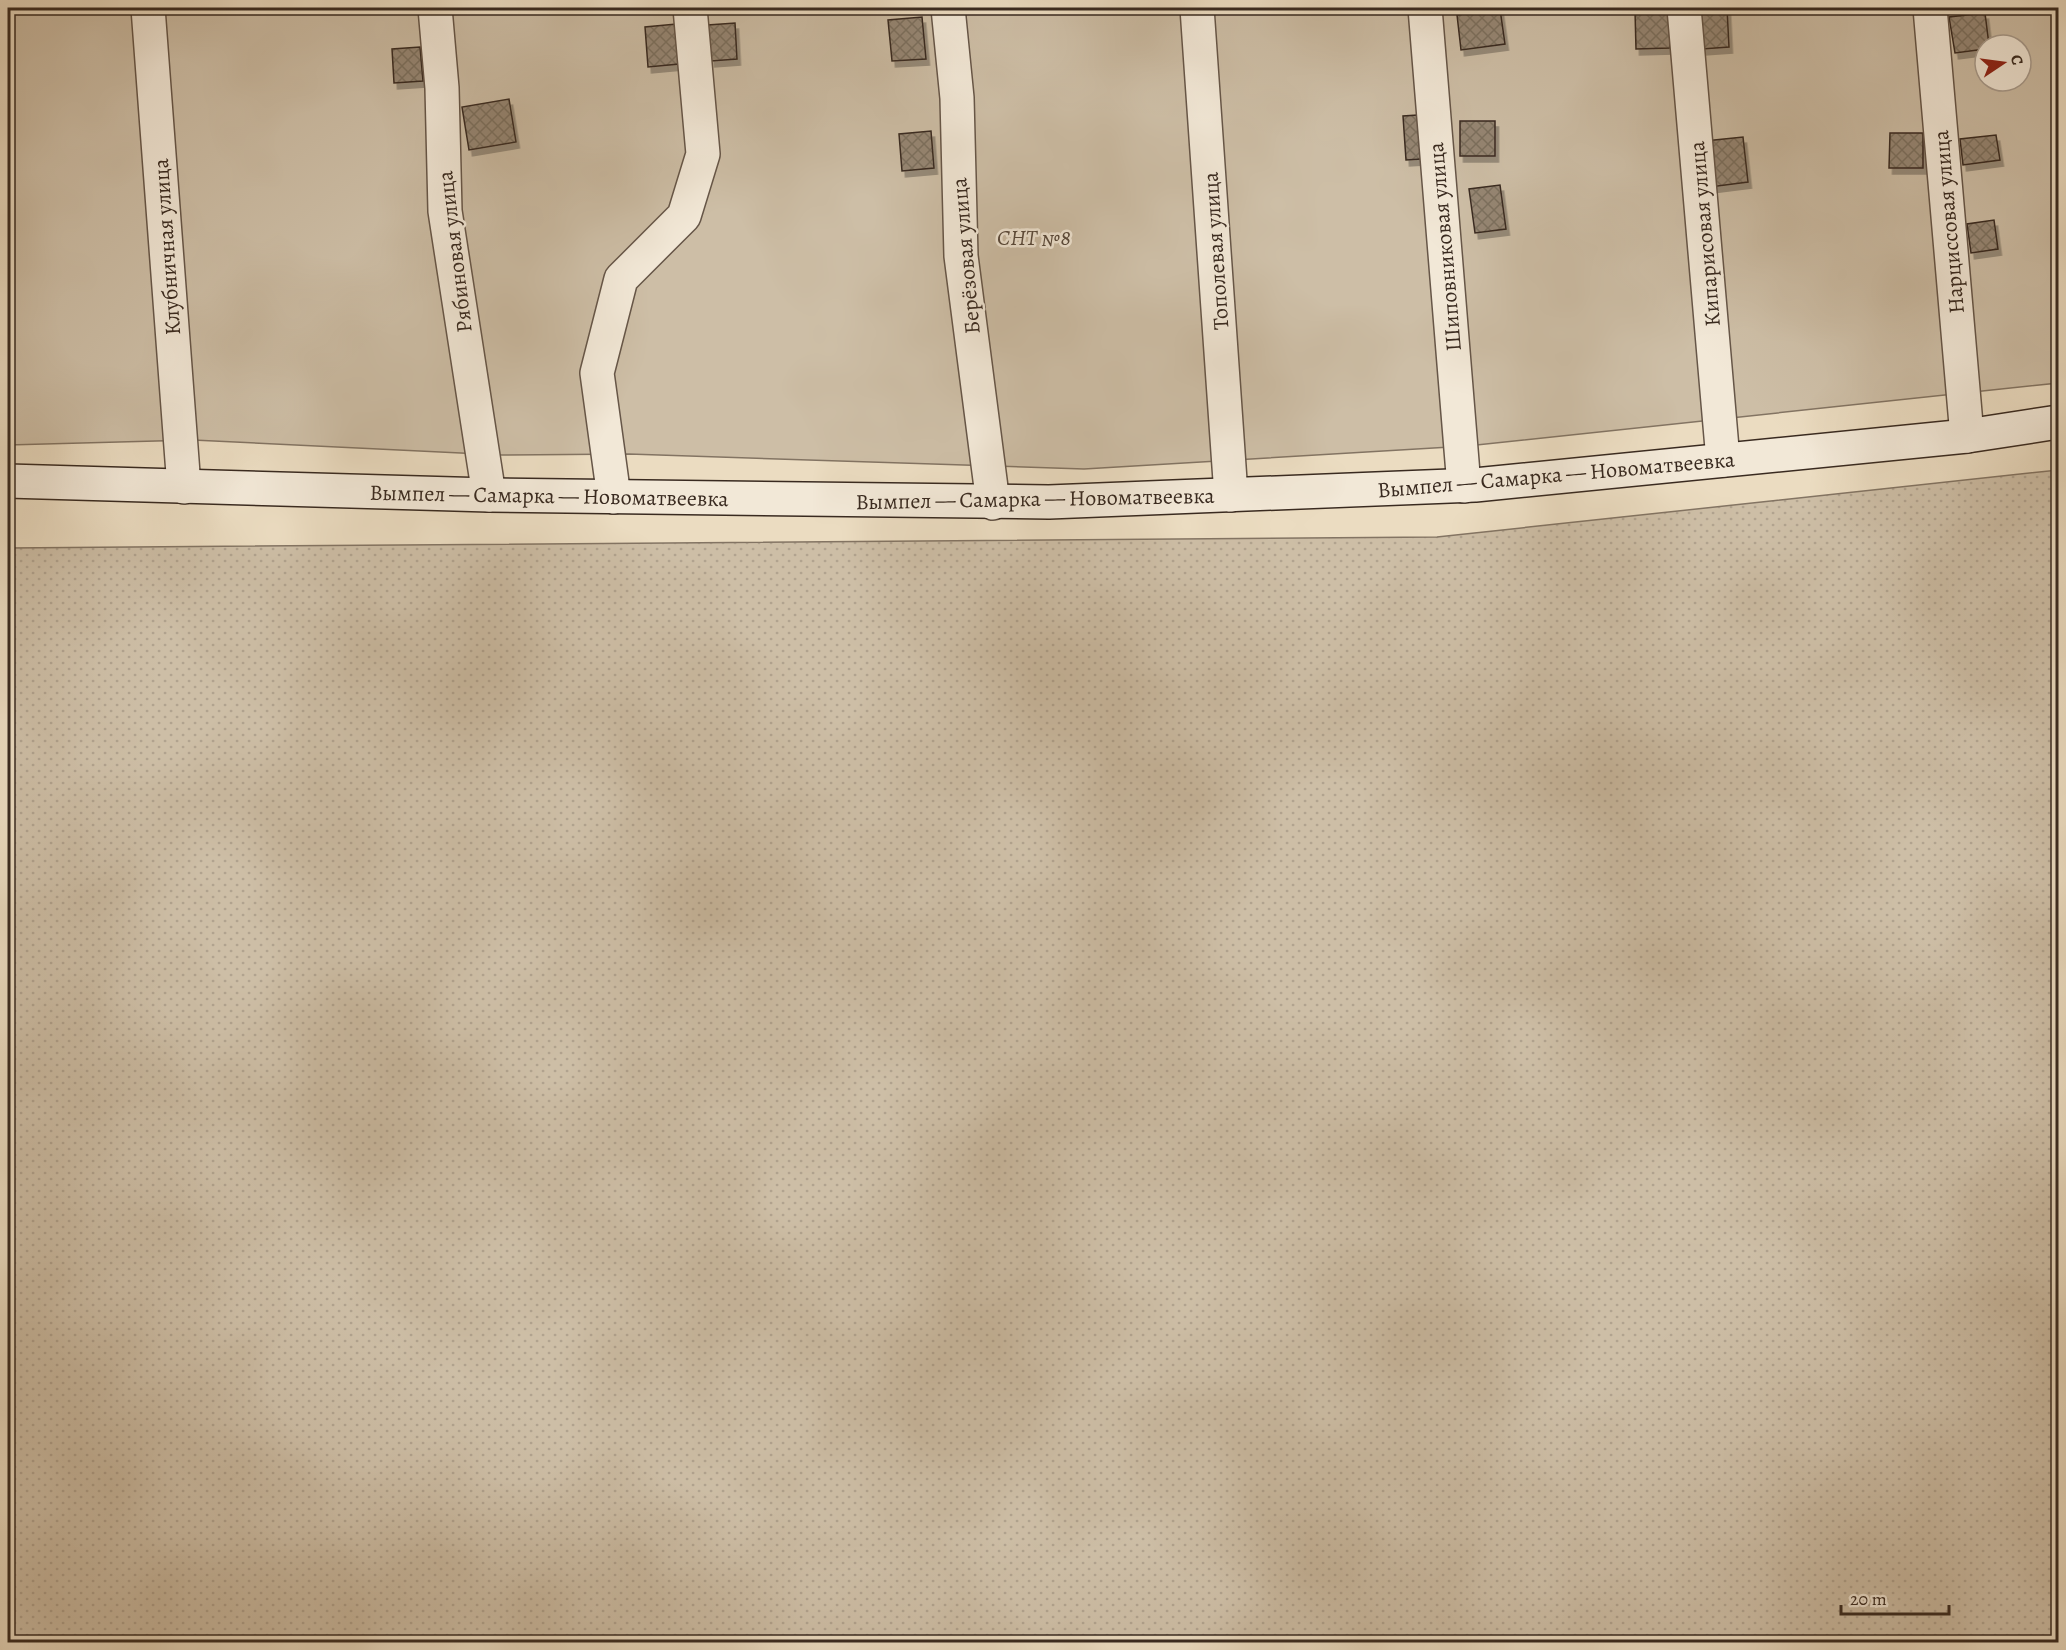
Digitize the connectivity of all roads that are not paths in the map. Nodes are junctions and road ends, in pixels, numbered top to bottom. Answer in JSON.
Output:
{"nodes":[{"id":1,"x":148,"y":8,"type":"edge"},
{"id":2,"x":435,"y":8,"type":"edge"},
{"id":3,"x":690,"y":8,"type":"edge"},
{"id":4,"x":948,"y":8,"type":"edge"},
{"id":5,"x":1197,"y":8,"type":"edge"},
{"id":6,"x":1425,"y":8,"type":"edge"},
{"id":7,"x":1684,"y":8,"type":"edge"},
{"id":8,"x":1930,"y":8,"type":"edge"},
{"id":9,"x":2058,"y":422,"type":"edge"},
{"id":10,"x":1967,"y":436,"type":"junction"},
{"id":11,"x":1723,"y":460,"type":"junction"},
{"id":12,"x":8,"y":481,"type":"edge"},
{"id":13,"x":1464,"y":486,"type":"junction"},
{"id":14,"x":184,"y":488,"type":"junction"},
{"id":15,"x":489,"y":495,"type":"junction"},
{"id":16,"x":1231,"y":495,"type":"junction"},
{"id":17,"x":614,"y":497,"type":"junction"},
{"id":18,"x":993,"y":503,"type":"junction"}],
"edges":[{"from":1,"to":14,"type":"street","name":"Клубничная улица"},
{"from":2,"to":15,"type":"street","name":"Рябиновая улица"},
{"from":3,"to":17,"type":"street"},
{"from":4,"to":18,"type":"street","name":"Берёзовая улица"},
{"from":5,"to":16,"type":"street","name":"Тополевая улица"},
{"from":6,"to":13,"type":"street","name":"Шиповниковая улица"},
{"from":7,"to":11,"type":"street","name":"Кипарисовая улица"},
{"from":8,"to":10,"type":"street","name":"Нарциссовая улица"},
{"from":9,"to":10,"type":"street","name":"Вымпел — Самарка — Новоматвеевка"},
{"from":10,"to":11,"type":"street","name":"Вымпел — Самарка — Новоматвеевка"},
{"from":11,"to":13,"type":"street","name":"Вымпел — Самарка — Новоматвеевка"},
{"from":12,"to":14,"type":"street","name":"Вымпел — Самарка — Новоматвеевка"},
{"from":13,"to":16,"type":"street","name":"Вымпел — Самарка — Новоматвеевка"},
{"from":14,"to":15,"type":"street","name":"Вымпел — Самарка — Новоматвеевка"},
{"from":15,"to":17,"type":"street","name":"Вымпел — Самарка — Новоматвеевка"},
{"from":16,"to":18,"type":"street","name":"Вымпел — Самарка — Новоматвеевка"},
{"from":17,"to":18,"type":"street","name":"Вымпел — Самарка — Новоматвеевка"}]}
